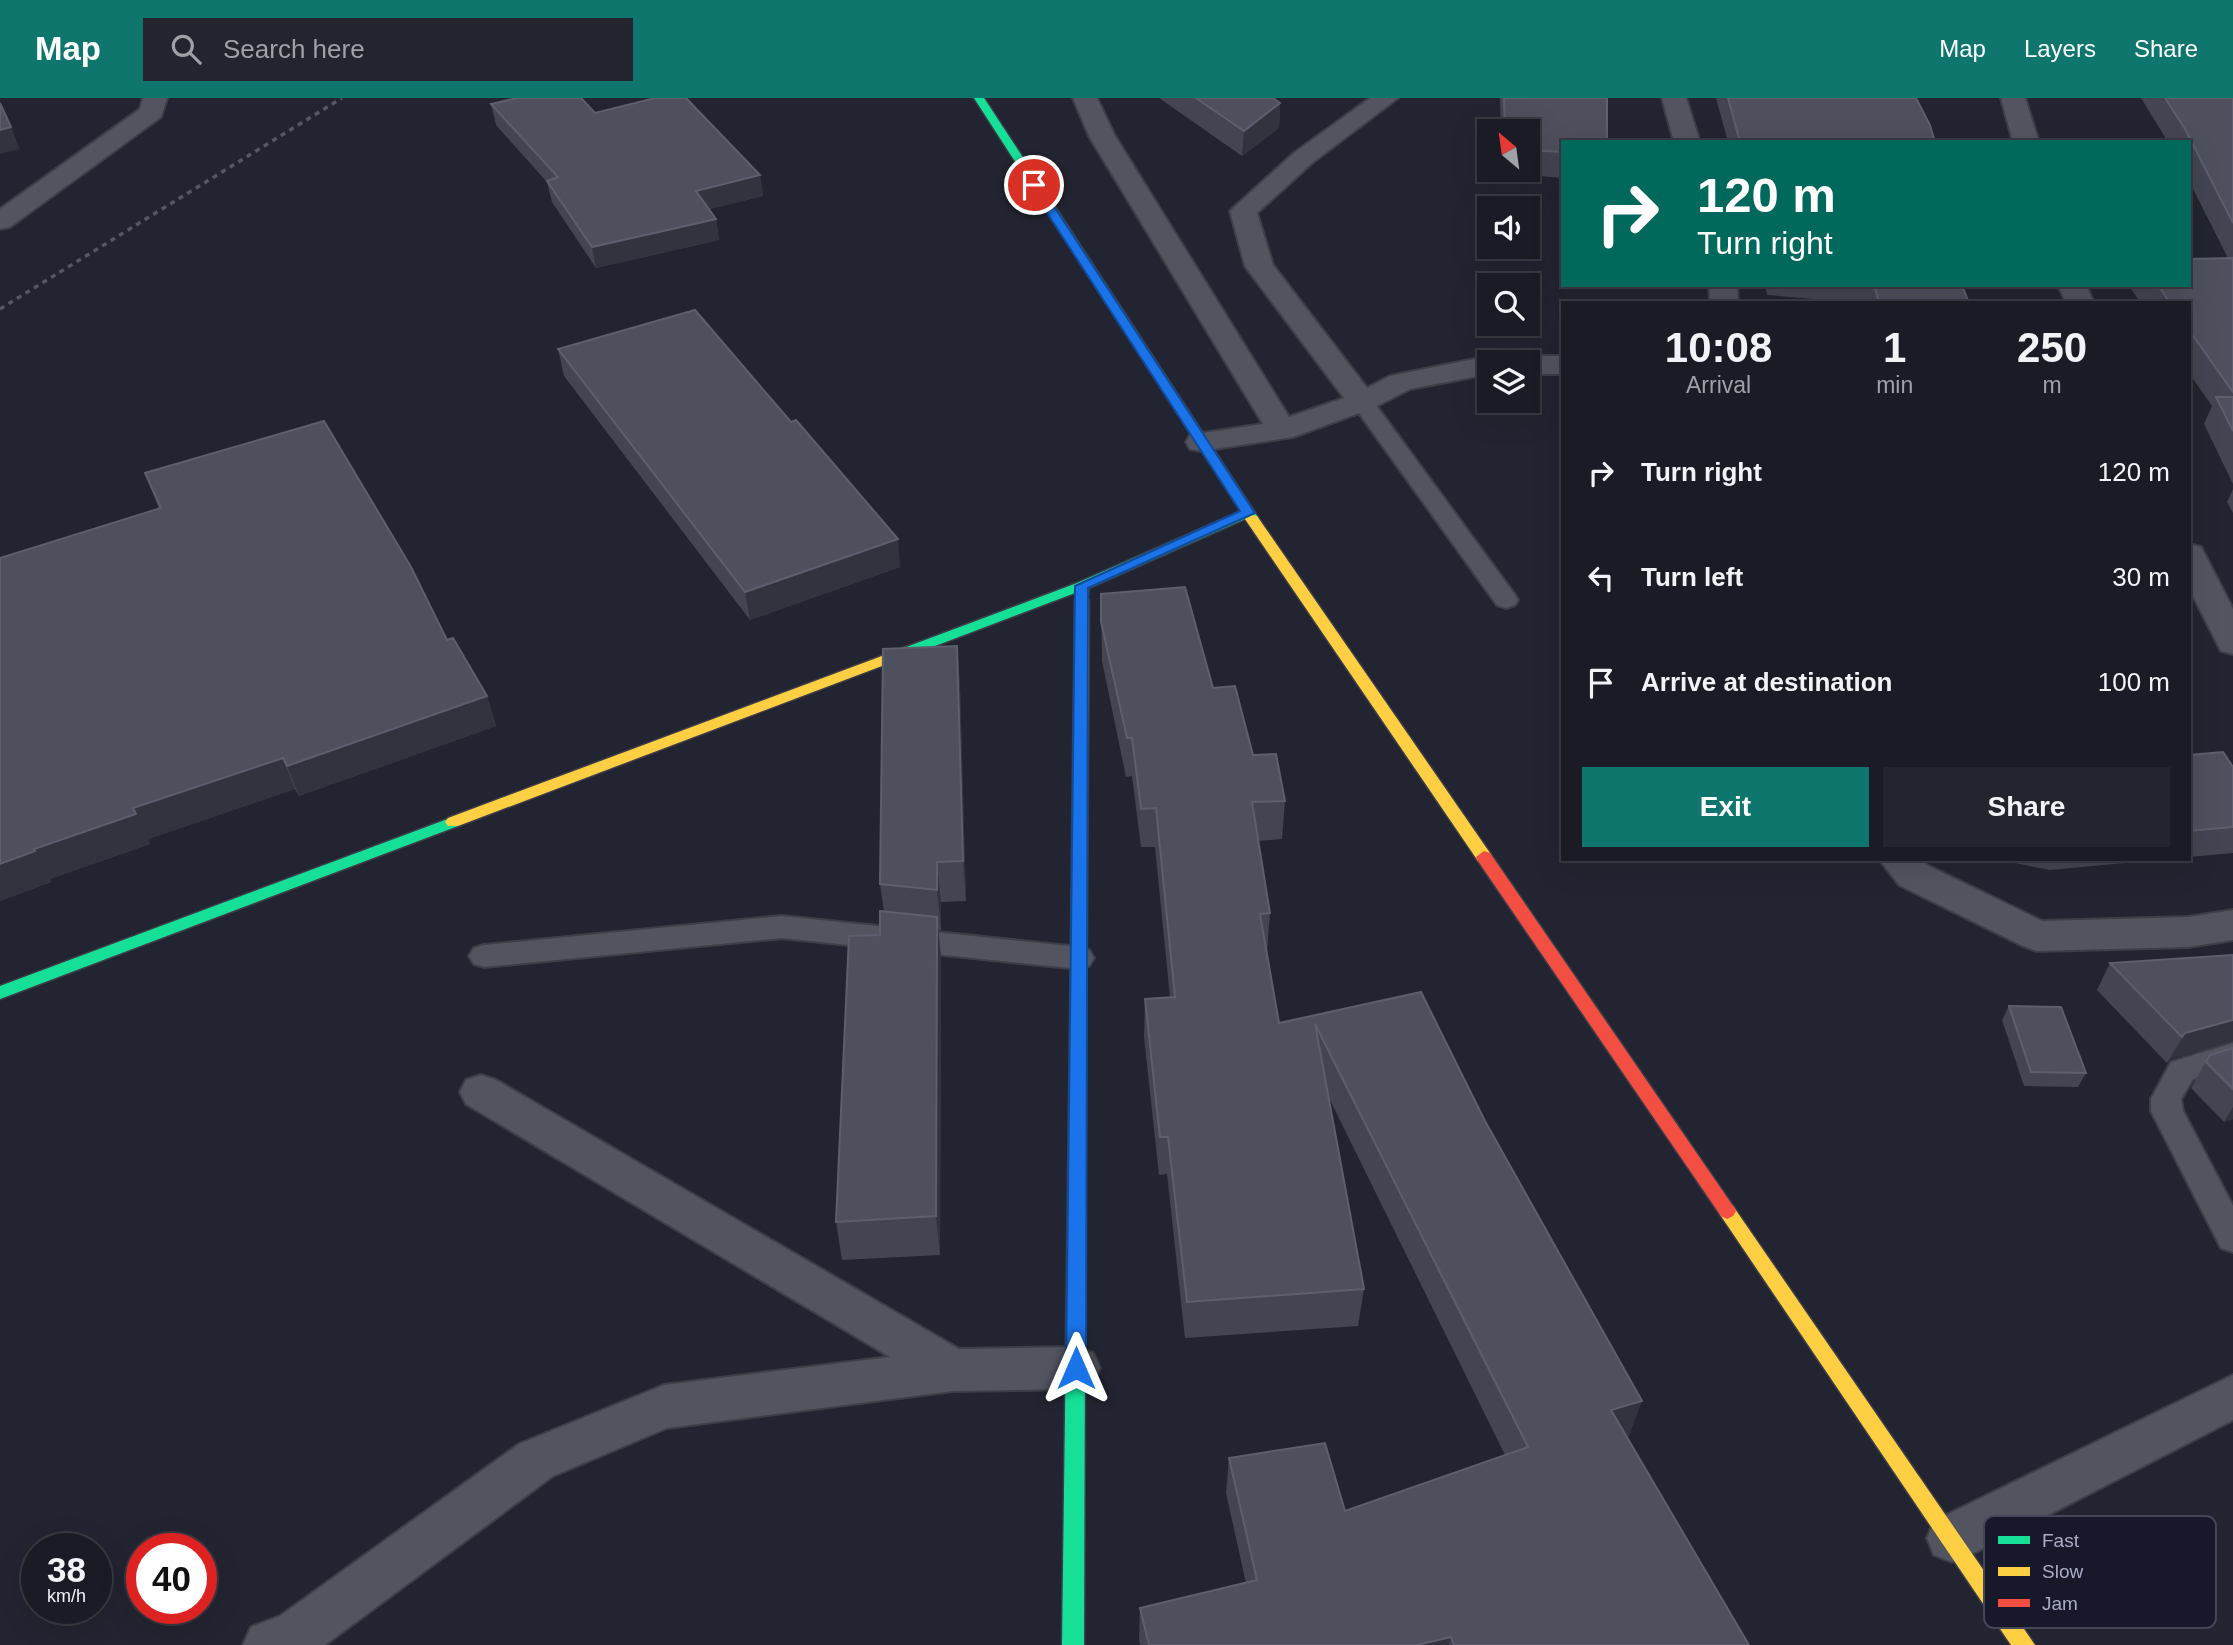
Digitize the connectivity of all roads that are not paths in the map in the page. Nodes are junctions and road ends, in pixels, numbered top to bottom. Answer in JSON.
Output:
{"nodes":[{"id":1,"x":155,"y":98,"type":"edge"},
{"id":2,"x":979,"y":98,"type":"edge"},
{"id":3,"x":1085,"y":98,"type":"edge"},
{"id":4,"x":1386,"y":98,"type":"edge"},
{"id":5,"x":1674,"y":98,"type":"edge"},
{"id":6,"x":2013,"y":98,"type":"edge"},
{"id":7,"x":1686,"y":140,"type":"edge"},
{"id":8,"x":2025,"y":140,"type":"edge"},
{"id":9,"x":0,"y":221,"type":"edge"},
{"id":10,"x":1540,"y":365,"type":"edge"},
{"id":11,"x":1561,"y":365,"type":"edge"},
{"id":12,"x":1477,"y":367,"type":"edge"},
{"id":13,"x":1362,"y":402,"type":"junction"},
{"id":14,"x":1282,"y":430,"type":"junction"},
{"id":15,"x":1201,"y":442,"type":"junction"},
{"id":16,"x":1248,"y":513,"type":"junction"},
{"id":17,"x":2191,"y":558,"type":"edge"},
{"id":18,"x":1082,"y":586,"type":"junction"},
{"id":19,"x":1506,"y":600,"type":"dead end"},
{"id":20,"x":2233,"y":643,"type":"edge"},
{"id":21,"x":1900,"y":861,"type":"edge"},
{"id":22,"x":2233,"y":925,"type":"edge"},
{"id":23,"x":484,"y":956,"type":"dead end"},
{"id":24,"x":1079,"y":958,"type":"junction"},
{"id":25,"x":0,"y":993,"type":"edge"},
{"id":26,"x":2233,"y":1055,"type":"edge"},
{"id":27,"x":481,"y":1092,"type":"dead end"},
{"id":28,"x":2233,"y":1238,"type":"edge"},
{"id":29,"x":1076,"y":1368,"type":"junction"},
{"id":30,"x":953,"y":1370,"type":"junction"},
{"id":31,"x":2233,"y":1396,"type":"edge"},
{"id":32,"x":1996,"y":1516,"type":"edge"},
{"id":33,"x":1984,"y":1522,"type":"edge"},
{"id":34,"x":1952,"y":1538,"type":"junction"},
{"id":35,"x":1984,"y":1586,"type":"edge"},
{"id":36,"x":2013,"y":1628,"type":"edge"},
{"id":37,"x":269,"y":1645,"type":"edge"},
{"id":38,"x":1073,"y":1645,"type":"edge"},
{"id":39,"x":2024,"y":1645,"type":"edge"}],
"edges":[{"from":1,"to":9,"type":"street"},
{"from":2,"to":15,"type":"street"},
{"from":3,"to":14,"type":"street"},
{"from":4,"to":13,"type":"street"},
{"from":5,"to":7,"type":"street"},
{"from":6,"to":8,"type":"street"},
{"from":10,"to":11,"type":"street"},
{"from":12,"to":13,"type":"street"},
{"from":13,"to":14,"type":"street"},
{"from":13,"to":19,"type":"lane"},
{"from":14,"to":15,"type":"street"},
{"from":15,"to":16,"type":"street"},
{"from":16,"to":18,"type":"street"},
{"from":16,"to":34,"type":"street"},
{"from":17,"to":20,"type":"street"},
{"from":18,"to":24,"type":"street"},
{"from":18,"to":25,"type":"street"},
{"from":21,"to":22,"type":"street"},
{"from":23,"to":24,"type":"lane"},
{"from":24,"to":29,"type":"street"},
{"from":26,"to":28,"type":"lane"},
{"from":27,"to":30,"type":"street"},
{"from":29,"to":30,"type":"street"},
{"from":29,"to":38,"type":"street"},
{"from":30,"to":37,"type":"street"},
{"from":31,"to":32,"type":"street"},
{"from":33,"to":34,"type":"street"},
{"from":34,"to":35,"type":"street"},
{"from":36,"to":39,"type":"street"}]}
